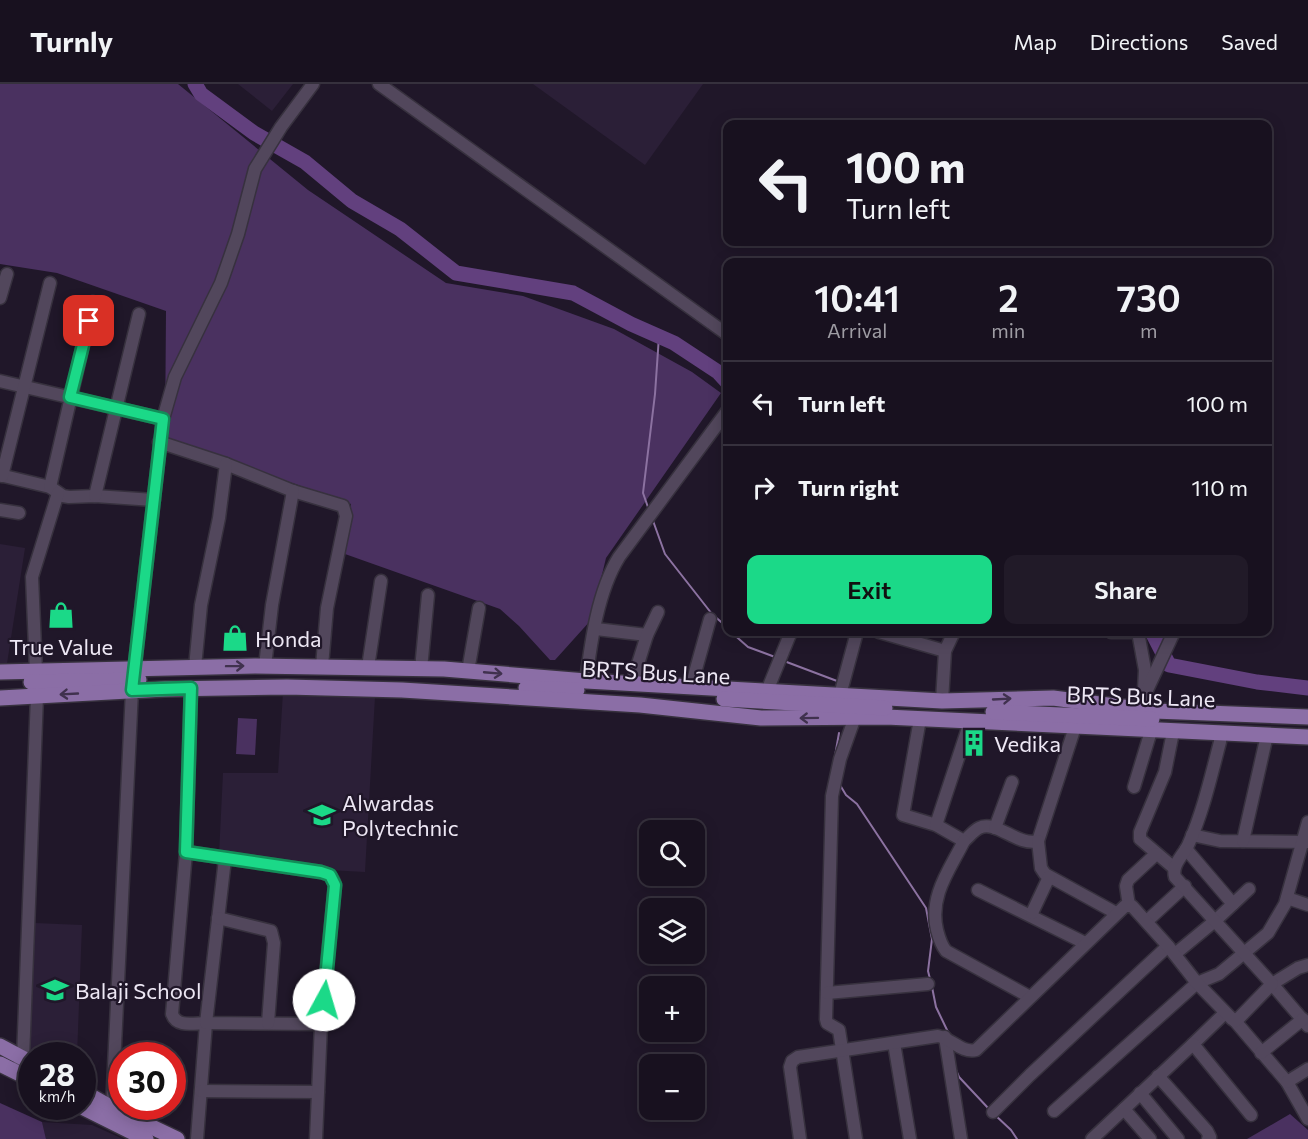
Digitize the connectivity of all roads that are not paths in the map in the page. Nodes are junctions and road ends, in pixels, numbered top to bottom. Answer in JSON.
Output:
{"nodes":[{"id":1,"x":313,"y":84,"type":"edge"},
{"id":2,"x":379,"y":84,"type":"edge"},
{"id":3,"x":7,"y":274,"type":"dead end"},
{"id":4,"x":50,"y":283,"type":"dead end"},
{"id":5,"x":0,"y":298,"type":"edge"},
{"id":6,"x":93,"y":302,"type":"dead end"},
{"id":7,"x":139,"y":314,"type":"dead end"},
{"id":8,"x":723,"y":331,"type":"edge"},
{"id":9,"x":0,"y":381,"type":"edge"},
{"id":10,"x":23,"y":386,"type":"junction"},
{"id":11,"x":70,"y":397,"type":"junction"},
{"id":12,"x":116,"y":408,"type":"junction"},
{"id":13,"x":723,"y":416,"type":"edge"},
{"id":14,"x":163,"y":419,"type":"junction"},
{"id":15,"x":159,"y":442,"type":"junction"},
{"id":16,"x":226,"y":464,"type":"junction"},
{"id":17,"x":1,"y":476,"type":"edge"},
{"id":18,"x":54,"y":490,"type":"junction"},
{"id":19,"x":293,"y":491,"type":"junction"},
{"id":20,"x":96,"y":496,"type":"junction"},
{"id":21,"x":154,"y":500,"type":"junction"},
{"id":22,"x":0,"y":510,"type":"edge"},
{"id":23,"x":19,"y":513,"type":"dead end"},
{"id":24,"x":381,"y":581,"type":"dead end"},
{"id":25,"x":428,"y":595,"type":"dead end"},
{"id":26,"x":478,"y":609,"type":"dead end"},
{"id":27,"x":658,"y":612,"type":"dead end"},
{"id":28,"x":710,"y":619,"type":"dead end"},
{"id":29,"x":596,"y":629,"type":"junction"},
{"id":30,"x":647,"y":635,"type":"junction"},
{"id":31,"x":789,"y":636,"type":"edge"},
{"id":32,"x":856,"y":636,"type":"edge"},
{"id":33,"x":908,"y":636,"type":"edge"},
{"id":34,"x":952,"y":636,"type":"edge"},
{"id":35,"x":1139,"y":636,"type":"edge"},
{"id":36,"x":1172,"y":636,"type":"edge"},
{"id":37,"x":945,"y":651,"type":"junction"},
{"id":38,"x":265,"y":666,"type":"junction"},
{"id":39,"x":322,"y":666,"type":"junction"},
{"id":40,"x":195,"y":667,"type":"junction"},
{"id":41,"x":368,"y":667,"type":"junction"},
{"id":42,"x":421,"y":669,"type":"junction"},
{"id":43,"x":36,"y":671,"type":"junction"},
{"id":44,"x":468,"y":671,"type":"junction"},
{"id":45,"x":0,"y":672,"type":"edge"},
{"id":46,"x":134,"y":680,"type":"junction"},
{"id":47,"x":586,"y":681,"type":"junction"},
{"id":48,"x":0,"y":682,"type":"edge"},
{"id":49,"x":632,"y":683,"type":"junction"},
{"id":50,"x":691,"y":687,"type":"junction"},
{"id":51,"x":191,"y":688,"type":"junction"},
{"id":52,"x":767,"y":691,"type":"junction"},
{"id":53,"x":840,"y":695,"type":"junction"},
{"id":54,"x":37,"y":696,"type":"junction"},
{"id":55,"x":0,"y":698,"type":"edge"},
{"id":56,"x":942,"y":700,"type":"junction"},
{"id":57,"x":1143,"y":704,"type":"junction"},
{"id":58,"x":855,"y":717,"type":"junction"},
{"id":59,"x":1308,"y":717,"type":"edge"},
{"id":60,"x":920,"y":719,"type":"junction"},
{"id":61,"x":970,"y":722,"type":"junction"},
{"id":62,"x":1308,"y":726,"type":"edge"},
{"id":63,"x":1075,"y":727,"type":"junction"},
{"id":64,"x":1151,"y":731,"type":"junction"},
{"id":65,"x":1173,"y":732,"type":"junction"},
{"id":66,"x":1220,"y":734,"type":"junction"},
{"id":67,"x":1267,"y":735,"type":"junction"},
{"id":68,"x":1308,"y":737,"type":"edge"},
{"id":69,"x":1012,"y":782,"type":"dead end"},
{"id":70,"x":1134,"y":788,"type":"dead end"},
{"id":71,"x":1308,"y":822,"type":"edge"},
{"id":72,"x":936,"y":825,"type":"junction"},
{"id":73,"x":995,"y":828,"type":"junction"},
{"id":74,"x":1192,"y":835,"type":"junction"},
{"id":75,"x":964,"y":841,"type":"junction"},
{"id":76,"x":1038,"y":841,"type":"junction"},
{"id":77,"x":1243,"y":841,"type":"junction"},
{"id":78,"x":1306,"y":842,"type":"edge"},
{"id":79,"x":1186,"y":849,"type":"junction"},
{"id":80,"x":186,"y":852,"type":"junction"},
{"id":81,"x":1156,"y":854,"type":"junction"},
{"id":82,"x":225,"y":859,"type":"junction"},
{"id":83,"x":1174,"y":868,"type":"junction"},
{"id":84,"x":1050,"y":877,"type":"junction"},
{"id":85,"x":1185,"y":886,"type":"junction"},
{"id":86,"x":1249,"y":889,"type":"dead end"},
{"id":87,"x":978,"y":890,"type":"dead end"},
{"id":88,"x":1287,"y":898,"type":"junction"},
{"id":89,"x":1233,"y":903,"type":"junction"},
{"id":90,"x":1308,"y":905,"type":"edge"},
{"id":91,"x":1129,"y":906,"type":"junction"},
{"id":92,"x":1032,"y":913,"type":"dead end"},
{"id":93,"x":1116,"y":913,"type":"junction"},
{"id":94,"x":218,"y":918,"type":"junction"},
{"id":95,"x":1216,"y":920,"type":"junction"},
{"id":96,"x":1148,"y":921,"type":"junction"},
{"id":97,"x":1085,"y":943,"type":"junction"},
{"id":98,"x":1172,"y":950,"type":"junction"},
{"id":99,"x":1245,"y":953,"type":"junction"},
{"id":100,"x":1308,"y":965,"type":"edge"},
{"id":101,"x":1197,"y":983,"type":"junction"},
{"id":102,"x":928,"y":984,"type":"dead end"},
{"id":103,"x":1272,"y":984,"type":"junction"},
{"id":104,"x":827,"y":993,"type":"junction"},
{"id":105,"x":1030,"y":997,"type":"junction"},
{"id":106,"x":1230,"y":1017,"type":"junction"},
{"id":107,"x":1305,"y":1022,"type":"edge"},
{"id":108,"x":206,"y":1023,"type":"junction"},
{"id":109,"x":268,"y":1023,"type":"junction"},
{"id":110,"x":321,"y":1024,"type":"junction"},
{"id":111,"x":948,"y":1040,"type":"junction"},
{"id":112,"x":27,"y":1042,"type":"edge"},
{"id":113,"x":115,"y":1042,"type":"edge"},
{"id":114,"x":894,"y":1043,"type":"junction"},
{"id":115,"x":1193,"y":1044,"type":"junction"},
{"id":116,"x":0,"y":1046,"type":"edge"},
{"id":117,"x":841,"y":1051,"type":"junction"},
{"id":118,"x":1261,"y":1053,"type":"junction"},
{"id":119,"x":18,"y":1055,"type":"edge"},
{"id":120,"x":0,"y":1064,"type":"edge"},
{"id":121,"x":18,"y":1069,"type":"edge"},
{"id":122,"x":1308,"y":1069,"type":"edge"},
{"id":123,"x":15,"y":1072,"type":"junction"},
{"id":124,"x":18,"y":1073,"type":"edge"},
{"id":125,"x":1158,"y":1076,"type":"junction"},
{"id":126,"x":1287,"y":1082,"type":"junction"},
{"id":127,"x":201,"y":1091,"type":"junction"},
{"id":128,"x":318,"y":1092,"type":"junction"},
{"id":129,"x":1140,"y":1093,"type":"junction"},
{"id":130,"x":1124,"y":1109,"type":"junction"},
{"id":131,"x":1054,"y":1111,"type":"dead end"},
{"id":132,"x":993,"y":1112,"type":"dead end"},
{"id":133,"x":96,"y":1114,"type":"edge"},
{"id":134,"x":1251,"y":1115,"type":"dead end"},
{"id":135,"x":1308,"y":1119,"type":"edge"},
{"id":136,"x":137,"y":1120,"type":"edge"},
{"id":137,"x":1209,"y":1138,"type":"edge"},
{"id":138,"x":146,"y":1139,"type":"edge"},
{"id":139,"x":177,"y":1139,"type":"edge"},
{"id":140,"x":197,"y":1139,"type":"edge"},
{"id":141,"x":316,"y":1139,"type":"edge"},
{"id":142,"x":800,"y":1139,"type":"edge"},
{"id":143,"x":856,"y":1139,"type":"edge"},
{"id":144,"x":910,"y":1139,"type":"edge"},
{"id":145,"x":961,"y":1139,"type":"edge"},
{"id":146,"x":1092,"y":1139,"type":"edge"},
{"id":147,"x":1150,"y":1139,"type":"edge"},
{"id":148,"x":1178,"y":1139,"type":"edge"}],
"edges":[{"from":1,"to":14,"type":"street"},
{"from":2,"to":8,"type":"street"},
{"from":3,"to":5,"type":"street"},
{"from":4,"to":10,"type":"street"},
{"from":6,"to":11,"type":"street"},
{"from":7,"to":12,"type":"street"},
{"from":9,"to":10,"type":"street"},
{"from":10,"to":11,"type":"street"},
{"from":10,"to":17,"type":"street"},
{"from":11,"to":12,"type":"street"},
{"from":11,"to":18,"type":"street"},
{"from":12,"to":14,"type":"street"},
{"from":12,"to":20,"type":"street"},
{"from":13,"to":29,"type":"street"},
{"from":14,"to":15,"type":"street"},
{"from":15,"to":16,"type":"street"},
{"from":15,"to":21,"type":"street"},
{"from":16,"to":19,"type":"street"},
{"from":16,"to":40,"type":"street"},
{"from":17,"to":18,"type":"street"},
{"from":18,"to":20,"type":"street"},
{"from":18,"to":43,"type":"street"},
{"from":19,"to":38,"type":"street"},
{"from":19,"to":39,"type":"street"},
{"from":20,"to":21,"type":"street"},
{"from":21,"to":46,"type":"street"},
{"from":22,"to":23,"type":"street"},
{"from":24,"to":41,"type":"street"},
{"from":25,"to":42,"type":"street"},
{"from":26,"to":44,"type":"street"},
{"from":27,"to":30,"type":"street"},
{"from":28,"to":50,"type":"street"},
{"from":29,"to":30,"type":"street"},
{"from":29,"to":47,"type":"street"},
{"from":30,"to":49,"type":"street"},
{"from":31,"to":52,"type":"street"},
{"from":32,"to":53,"type":"street"},
{"from":33,"to":37,"type":"street"},
{"from":34,"to":37,"type":"street"},
{"from":35,"to":57,"type":"street"},
{"from":36,"to":57,"type":"street"},
{"from":37,"to":56,"type":"street"},
{"from":38,"to":39,"type":"main road"},
{"from":40,"to":38,"type":"main road","one_way":true},
{"from":39,"to":41,"type":"main road"},
{"from":40,"to":46,"type":"main road"},
{"from":41,"to":42,"type":"main road"},
{"from":42,"to":44,"type":"main road"},
{"from":43,"to":45,"type":"main road"},
{"from":43,"to":46,"type":"main road"},
{"from":44,"to":47,"type":"main road","one_way":true},
{"from":46,"to":48,"type":"main road","name":"BRTS Bus Lane"},
{"from":46,"to":51,"type":"main road"},
{"from":46,"to":54,"type":"main road","one_way":true},
{"from":46,"to":62,"type":"main road","name":"BRTS Bus Lane"},
{"from":46,"to":113,"type":"street"},
{"from":47,"to":49,"type":"main road"},
{"from":49,"to":50,"type":"main road"},
{"from":50,"to":52,"type":"main road"},
{"from":58,"to":51,"type":"main road","one_way":true},
{"from":51,"to":80,"type":"street"},
{"from":52,"to":53,"type":"main road"},
{"from":53,"to":56,"type":"main road"},
{"from":54,"to":55,"type":"main road"},
{"from":54,"to":112,"type":"street"},
{"from":56,"to":57,"type":"main road","one_way":true},
{"from":57,"to":59,"type":"main road"},
{"from":58,"to":60,"type":"main road"},
{"from":58,"to":104,"type":"street"},
{"from":60,"to":61,"type":"main road"},
{"from":60,"to":72,"type":"street"},
{"from":61,"to":63,"type":"main road"},
{"from":61,"to":72,"type":"street"},
{"from":63,"to":64,"type":"main road"},
{"from":63,"to":76,"type":"street"},
{"from":64,"to":65,"type":"main road"},
{"from":64,"to":70,"type":"street"},
{"from":65,"to":66,"type":"main road"},
{"from":65,"to":81,"type":"street"},
{"from":66,"to":67,"type":"main road"},
{"from":66,"to":74,"type":"street"},
{"from":67,"to":68,"type":"main road"},
{"from":67,"to":77,"type":"street"},
{"from":69,"to":73,"type":"street"},
{"from":71,"to":78,"type":"street"},
{"from":72,"to":75,"type":"street"},
{"from":73,"to":75,"type":"street"},
{"from":73,"to":76,"type":"street"},
{"from":74,"to":77,"type":"street"},
{"from":74,"to":79,"type":"street"},
{"from":75,"to":105,"type":"street"},
{"from":76,"to":84,"type":"street"},
{"from":77,"to":78,"type":"street"},
{"from":78,"to":88,"type":"street"},
{"from":79,"to":83,"type":"street"},
{"from":79,"to":89,"type":"street"},
{"from":80,"to":82,"type":"street"},
{"from":80,"to":108,"type":"street"},
{"from":81,"to":83,"type":"street"},
{"from":81,"to":91,"type":"street"},
{"from":82,"to":94,"type":"street"},
{"from":82,"to":110,"type":"street"},
{"from":83,"to":85,"type":"street"},
{"from":84,"to":92,"type":"street"},
{"from":84,"to":93,"type":"street"},
{"from":85,"to":95,"type":"street"},
{"from":85,"to":96,"type":"street"},
{"from":86,"to":89,"type":"street"},
{"from":87,"to":97,"type":"street"},
{"from":88,"to":90,"type":"street"},
{"from":88,"to":99,"type":"street"},
{"from":89,"to":95,"type":"street"},
{"from":91,"to":93,"type":"street"},
{"from":91,"to":96,"type":"street"},
{"from":93,"to":97,"type":"street"},
{"from":94,"to":108,"type":"street"},
{"from":94,"to":109,"type":"street"},
{"from":95,"to":98,"type":"street"},
{"from":95,"to":99,"type":"street"},
{"from":96,"to":98,"type":"street"},
{"from":97,"to":105,"type":"street"},
{"from":98,"to":101,"type":"street"},
{"from":98,"to":132,"type":"street"},
{"from":99,"to":101,"type":"street"},
{"from":99,"to":103,"type":"street"},
{"from":100,"to":103,"type":"street"},
{"from":101,"to":106,"type":"street"},
{"from":101,"to":131,"type":"street"},
{"from":102,"to":104,"type":"street"},
{"from":103,"to":106,"type":"street"},
{"from":103,"to":107,"type":"street"},
{"from":104,"to":117,"type":"street"},
{"from":105,"to":111,"type":"street"},
{"from":106,"to":115,"type":"street"},
{"from":106,"to":118,"type":"street"},
{"from":107,"to":118,"type":"street"},
{"from":108,"to":109,"type":"street"},
{"from":108,"to":127,"type":"street"},
{"from":109,"to":110,"type":"street"},
{"from":110,"to":128,"type":"street"},
{"from":111,"to":114,"type":"street"},
{"from":111,"to":145,"type":"street"},
{"from":114,"to":117,"type":"street"},
{"from":114,"to":144,"type":"street"},
{"from":115,"to":125,"type":"street"},
{"from":115,"to":134,"type":"street"},
{"from":116,"to":119,"type":"main road"},
{"from":117,"to":142,"type":"street"},
{"from":117,"to":143,"type":"street"},
{"from":118,"to":126,"type":"street"},
{"from":120,"to":123,"type":"main road"},
{"from":121,"to":123,"type":"street"},
{"from":122,"to":126,"type":"street"},
{"from":123,"to":124,"type":"main road"},
{"from":125,"to":129,"type":"street"},
{"from":125,"to":137,"type":"street"},
{"from":126,"to":135,"type":"street"},
{"from":127,"to":128,"type":"street"},
{"from":127,"to":140,"type":"street"},
{"from":128,"to":141,"type":"street"},
{"from":129,"to":130,"type":"street"},
{"from":129,"to":148,"type":"street"},
{"from":130,"to":146,"type":"street"},
{"from":130,"to":147,"type":"street"},
{"from":133,"to":138,"type":"main road"},
{"from":136,"to":139,"type":"main road"}]}
